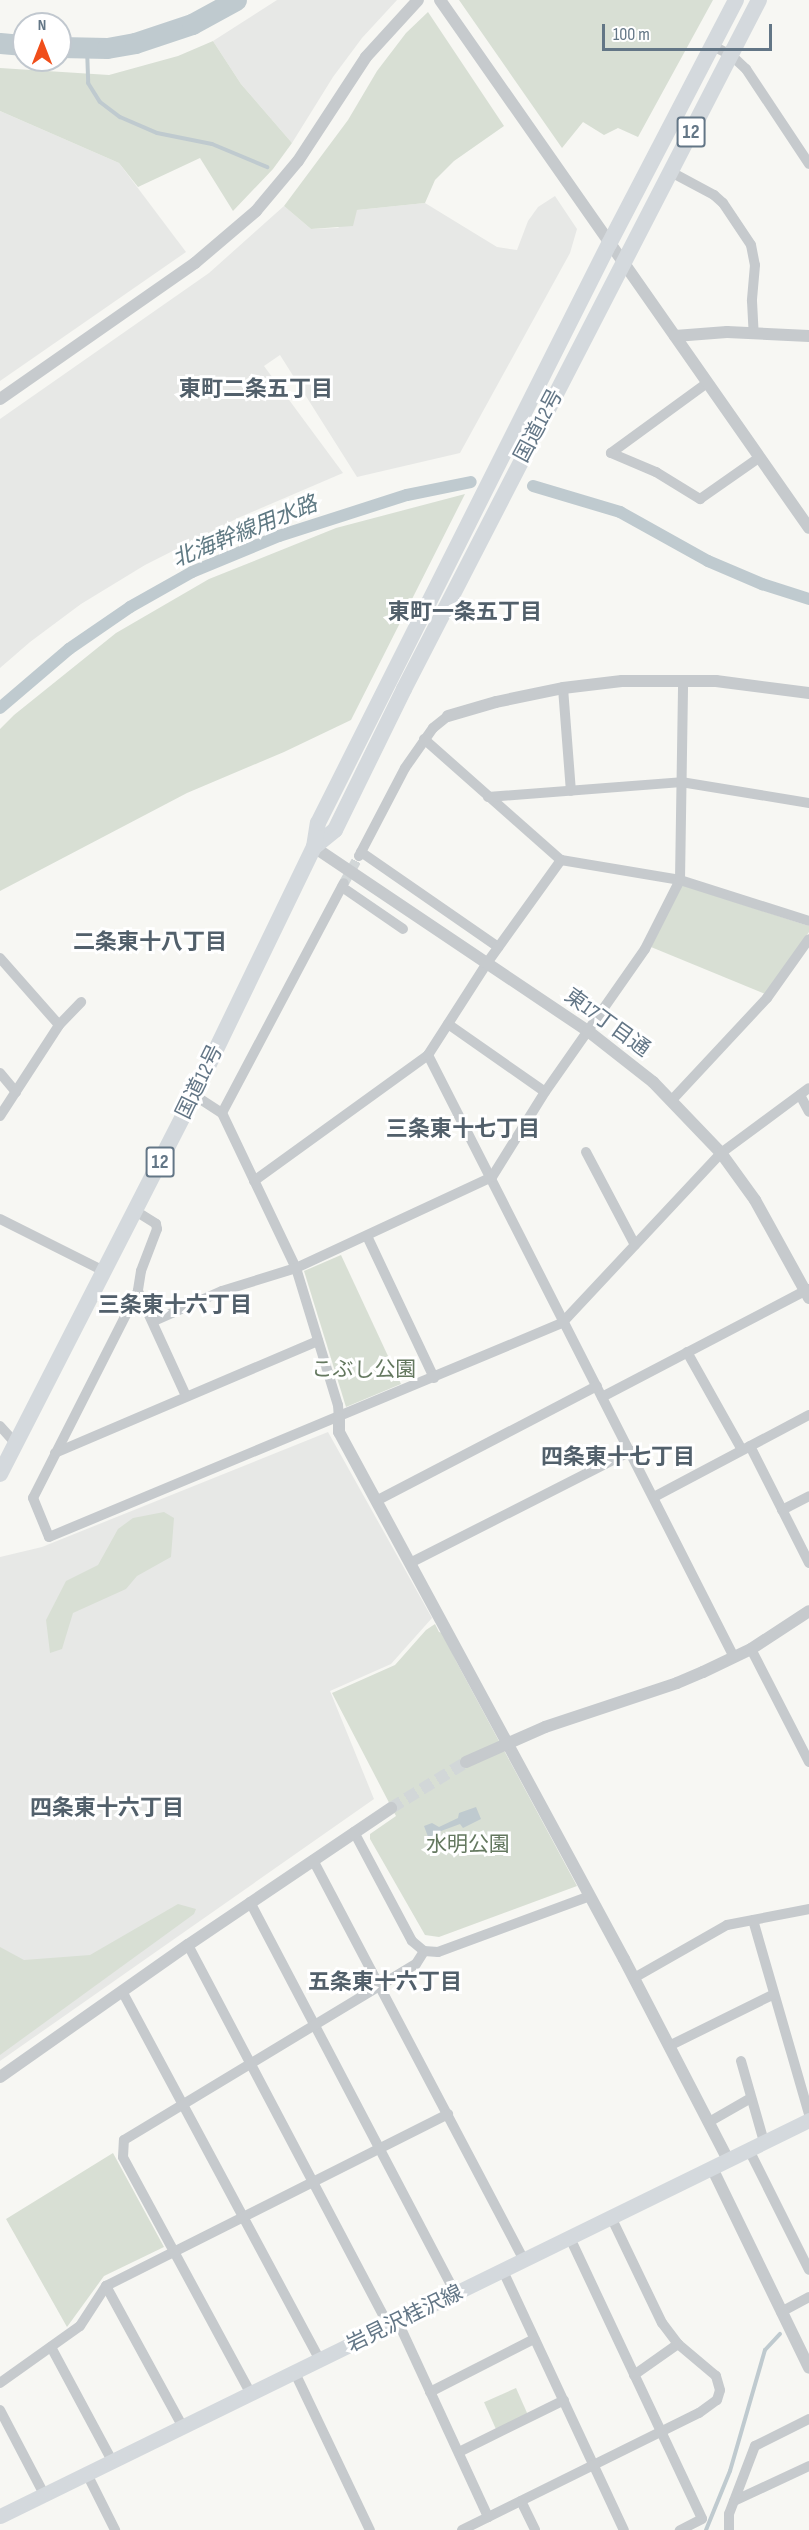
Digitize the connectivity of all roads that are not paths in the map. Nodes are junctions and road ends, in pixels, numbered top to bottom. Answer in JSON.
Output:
{"nodes":[{"id":1,"x":418,"y":0,"type":"edge"},
{"id":2,"x":440,"y":0,"type":"edge"},
{"id":3,"x":736,"y":0,"type":"edge"},
{"id":4,"x":759,"y":0,"type":"edge"},
{"id":5,"x":713,"y":46,"type":"junction"},
{"id":6,"x":731,"y":55,"type":"junction"},
{"id":7,"x":809,"y":164,"type":"edge"},
{"id":8,"x":671,"y":172,"type":"junction"},
{"id":9,"x":609,"y":243,"type":"junction"},
{"id":10,"x":623,"y":264,"type":"junction"},
{"id":11,"x":754,"y":334,"type":"junction"},
{"id":12,"x":675,"y":336,"type":"junction"},
{"id":13,"x":809,"y":336,"type":"edge"},
{"id":14,"x":707,"y":383,"type":"junction"},
{"id":15,"x":0,"y":399,"type":"edge"},
{"id":16,"x":760,"y":457,"type":"junction"},
{"id":17,"x":809,"y":528,"type":"edge"},
{"id":18,"x":683,"y":680,"type":"junction"},
{"id":19,"x":563,"y":688,"type":"junction"},
{"id":20,"x":809,"y":693,"type":"edge"},
{"id":21,"x":448,"y":716,"type":"joint"},
{"id":22,"x":424,"y":739,"type":"junction"},
{"id":23,"x":681,"y":782,"type":"junction"},
{"id":24,"x":571,"y":791,"type":"junction"},
{"id":25,"x":488,"y":797,"type":"junction"},
{"id":26,"x":809,"y":803,"type":"edge"},
{"id":27,"x":314,"y":847,"type":"junction"},
{"id":28,"x":561,"y":860,"type":"junction"},
{"id":29,"x":680,"y":880,"type":"junction"},
{"id":30,"x":809,"y":921,"type":"edge"},
{"id":31,"x":403,"y":929,"type":"dead end"},
{"id":32,"x":809,"y":939,"type":"edge"},
{"id":33,"x":498,"y":948,"type":"junction"},
{"id":34,"x":0,"y":958,"type":"edge"},
{"id":35,"x":487,"y":963,"type":"junction"},
{"id":36,"x":81,"y":1002,"type":"dead end"},
{"id":37,"x":448,"y":1024,"type":"junction"},
{"id":38,"x":59,"y":1025,"type":"junction"},
{"id":39,"x":588,"y":1032,"type":"junction"},
{"id":40,"x":428,"y":1055,"type":"junction"},
{"id":41,"x":0,"y":1072,"type":"edge"},
{"id":42,"x":16,"y":1092,"type":"junction"},
{"id":43,"x":545,"y":1092,"type":"junction"},
{"id":44,"x":805,"y":1092,"type":"edge"},
{"id":45,"x":194,"y":1095,"type":"junction"},
{"id":46,"x":671,"y":1101,"type":"junction"},
{"id":47,"x":809,"y":1112,"type":"edge"},
{"id":48,"x":222,"y":1113,"type":"junction"},
{"id":49,"x":0,"y":1116,"type":"edge"},
{"id":50,"x":586,"y":1152,"type":"dead end"},
{"id":51,"x":721,"y":1153,"type":"junction"},
{"id":52,"x":492,"y":1177,"type":"junction"},
{"id":53,"x":254,"y":1181,"type":"junction"},
{"id":54,"x":134,"y":1210,"type":"junction"},
{"id":55,"x":0,"y":1219,"type":"edge"},
{"id":56,"x":367,"y":1236,"type":"junction"},
{"id":57,"x":635,"y":1245,"type":"junction"},
{"id":58,"x":296,"y":1268,"type":"junction"},
{"id":59,"x":104,"y":1271,"type":"junction"},
{"id":60,"x":138,"y":1291,"type":"junction"},
{"id":61,"x":808,"y":1293,"type":"edge"},
{"id":62,"x":154,"y":1321,"type":"junction"},
{"id":63,"x":562,"y":1323,"type":"junction"},
{"id":64,"x":318,"y":1341,"type":"junction"},
{"id":65,"x":687,"y":1353,"type":"junction"},
{"id":66,"x":434,"y":1378,"type":"junction"},
{"id":67,"x":600,"y":1391,"type":"junction"},
{"id":68,"x":186,"y":1396,"type":"junction"},
{"id":69,"x":809,"y":1415,"type":"edge"},
{"id":70,"x":339,"y":1418,"type":"junction"},
{"id":71,"x":0,"y":1426,"type":"edge"},
{"id":72,"x":16,"y":1444,"type":"junction"},
{"id":73,"x":746,"y":1448,"type":"junction"},
{"id":74,"x":631,"y":1451,"type":"junction"},
{"id":75,"x":55,"y":1453,"type":"junction"},
{"id":76,"x":0,"y":1474,"type":"edge"},
{"id":77,"x":809,"y":1496,"type":"edge"},
{"id":78,"x":654,"y":1497,"type":"junction"},
{"id":79,"x":376,"y":1501,"type":"junction"},
{"id":80,"x":782,"y":1510,"type":"junction"},
{"id":81,"x":410,"y":1563,"type":"junction"},
{"id":82,"x":809,"y":1563,"type":"edge"},
{"id":83,"x":809,"y":1611,"type":"edge"},
{"id":84,"x":751,"y":1649,"type":"junction"},
{"id":85,"x":734,"y":1657,"type":"junction"},
{"id":86,"x":508,"y":1742,"type":"junction"},
{"id":87,"x":466,"y":1762,"type":"tunnel mouth"},
{"id":88,"x":809,"y":1762,"type":"edge"},
{"id":89,"x":391,"y":1808,"type":"tunnel mouth"},
{"id":90,"x":354,"y":1832,"type":"junction"},
{"id":91,"x":313,"y":1860,"type":"junction"},
{"id":92,"x":590,"y":1896,"type":"junction"},
{"id":93,"x":250,"y":1902,"type":"junction"},
{"id":94,"x":809,"y":1909,"type":"edge"},
{"id":95,"x":753,"y":1920,"type":"junction"},
{"id":96,"x":188,"y":1945,"type":"junction"},
{"id":97,"x":424,"y":1951,"type":"junction"},
{"id":98,"x":634,"y":1978,"type":"junction"},
{"id":99,"x":379,"y":1986,"type":"junction"},
{"id":100,"x":122,"y":1990,"type":"junction"},
{"id":101,"x":774,"y":1994,"type":"junction"},
{"id":102,"x":315,"y":2025,"type":"junction"},
{"id":103,"x":669,"y":2046,"type":"junction"},
{"id":104,"x":741,"y":2061,"type":"dead end"},
{"id":105,"x":250,"y":2064,"type":"junction"},
{"id":106,"x":0,"y":2077,"type":"edge"},
{"id":107,"x":751,"y":2098,"type":"junction"},
{"id":108,"x":184,"y":2104,"type":"junction"},
{"id":109,"x":809,"y":2114,"type":"edge"},
{"id":110,"x":448,"y":2115,"type":"junction"},
{"id":111,"x":809,"y":2120,"type":"edge"},
{"id":112,"x":709,"y":2122,"type":"junction"},
{"id":113,"x":764,"y":2142,"type":"junction"},
{"id":114,"x":380,"y":2148,"type":"junction"},
{"id":115,"x":750,"y":2150,"type":"junction"},
{"id":116,"x":728,"y":2160,"type":"junction"},
{"id":117,"x":712,"y":2168,"type":"junction"},
{"id":118,"x":311,"y":2181,"type":"junction"},
{"id":119,"x":242,"y":2217,"type":"junction"},
{"id":120,"x":611,"y":2217,"type":"junction"},
{"id":121,"x":570,"y":2238,"type":"junction"},
{"id":122,"x":172,"y":2252,"type":"junction"},
{"id":123,"x":524,"y":2260,"type":"junction"},
{"id":124,"x":809,"y":2270,"type":"edge"},
{"id":125,"x":503,"y":2271,"type":"junction"},
{"id":126,"x":106,"y":2286,"type":"junction"},
{"id":127,"x":456,"y":2294,"type":"junction"},
{"id":128,"x":809,"y":2297,"type":"edge"},
{"id":129,"x":782,"y":2312,"type":"junction"},
{"id":130,"x":393,"y":2325,"type":"junction"},
{"id":131,"x":534,"y":2339,"type":"junction"},
{"id":132,"x":678,"y":2344,"type":"junction"},
{"id":133,"x":51,"y":2347,"type":"junction"},
{"id":134,"x":320,"y":2361,"type":"junction"},
{"id":135,"x":809,"y":2368,"type":"edge"},
{"id":136,"x":295,"y":2373,"type":"junction"},
{"id":137,"x":634,"y":2375,"type":"junction"},
{"id":138,"x":0,"y":2384,"type":"edge"},
{"id":139,"x":430,"y":2392,"type":"junction"},
{"id":140,"x":251,"y":2394,"type":"junction"},
{"id":141,"x":564,"y":2400,"type":"junction"},
{"id":142,"x":0,"y":2410,"type":"edge"},
{"id":143,"x":809,"y":2419,"type":"edge"},
{"id":144,"x":183,"y":2427,"type":"junction"},
{"id":145,"x":661,"y":2432,"type":"junction"},
{"id":146,"x":459,"y":2452,"type":"junction"},
{"id":147,"x":112,"y":2461,"type":"junction"},
{"id":148,"x":594,"y":2464,"type":"junction"},
{"id":149,"x":809,"y":2466,"type":"edge"},
{"id":150,"x":87,"y":2474,"type":"junction"},
{"id":151,"x":44,"y":2494,"type":"junction"},
{"id":152,"x":521,"y":2501,"type":"junction"},
{"id":153,"x":734,"y":2501,"type":"junction"},
{"id":154,"x":0,"y":2516,"type":"edge"},
{"id":155,"x":488,"y":2517,"type":"junction"},
{"id":156,"x":115,"y":2530,"type":"edge"},
{"id":157,"x":370,"y":2530,"type":"edge"},
{"id":158,"x":462,"y":2530,"type":"edge"},
{"id":159,"x":535,"y":2530,"type":"edge"},
{"id":160,"x":624,"y":2530,"type":"edge"},
{"id":161,"x":680,"y":2530,"type":"edge"},
{"id":162,"x":729,"y":2530,"type":"edge"}],
"edges":[{"from":1,"to":15,"type":"street"},
{"from":2,"to":9,"type":"street"},
{"from":3,"to":5,"type":"highway","name":"国道12号","number":"12"},
{"from":4,"to":6,"type":"highway","name":"国道12号","number":"12"},
{"from":5,"to":6,"type":"street"},
{"from":5,"to":9,"type":"highway","name":"国道12号","number":"12"},
{"from":6,"to":7,"type":"street"},
{"from":6,"to":8,"type":"highway","name":"国道12号","number":"12"},
{"from":8,"to":10,"type":"highway","name":"国道12号","number":"12"},
{"from":8,"to":11,"type":"street"},
{"from":9,"to":10,"type":"street"},
{"from":9,"to":27,"type":"highway","name":"国道12号","number":"12"},
{"from":10,"to":12,"type":"street"},
{"from":10,"to":27,"type":"highway","name":"国道12号","number":"12"},
{"from":11,"to":12,"type":"street"},
{"from":11,"to":13,"type":"street"},
{"from":12,"to":14,"type":"street"},
{"from":14,"to":16,"type":"street"},
{"from":14,"to":16,"type":"street"},
{"from":16,"to":17,"type":"street"},
{"from":18,"to":19,"type":"street"},
{"from":18,"to":20,"type":"street"},
{"from":18,"to":23,"type":"street"},
{"from":19,"to":21,"type":"street"},
{"from":19,"to":24,"type":"street"},
{"from":21,"to":22,"type":"street"},
{"from":22,"to":25,"type":"street"},
{"from":22,"to":33,"type":"street"},
{"from":23,"to":24,"type":"street"},
{"from":23,"to":26,"type":"street"},
{"from":23,"to":29,"type":"street"},
{"from":24,"to":25,"type":"street"},
{"from":25,"to":28,"type":"street"},
{"from":27,"to":35,"type":"street","name":"東17丁目通"},
{"from":27,"to":45,"type":"highway","name":"国道12号","number":"12"},
{"from":28,"to":29,"type":"street"},
{"from":28,"to":33,"type":"street"},
{"from":29,"to":30,"type":"street"},
{"from":29,"to":39,"type":"street"},
{"from":31,"to":48,"type":"street"},
{"from":32,"to":46,"type":"street"},
{"from":33,"to":35,"type":"street"},
{"from":34,"to":38,"type":"street"},
{"from":35,"to":37,"type":"street"},
{"from":35,"to":39,"type":"street","name":"東17丁目通"},
{"from":36,"to":38,"type":"street"},
{"from":37,"to":40,"type":"street"},
{"from":37,"to":43,"type":"street"},
{"from":38,"to":42,"type":"street"},
{"from":39,"to":43,"type":"street"},
{"from":39,"to":46,"type":"street","name":"東17丁目通"},
{"from":40,"to":52,"type":"street"},
{"from":40,"to":53,"type":"street"},
{"from":41,"to":42,"type":"street"},
{"from":42,"to":49,"type":"street"},
{"from":43,"to":52,"type":"street"},
{"from":44,"to":47,"type":"street"},
{"from":44,"to":51,"type":"street"},
{"from":45,"to":48,"type":"street"},
{"from":45,"to":54,"type":"highway","name":"国道12号","number":"12"},
{"from":46,"to":51,"type":"street","name":"東17丁目通"},
{"from":48,"to":53,"type":"street"},
{"from":50,"to":57,"type":"street"},
{"from":51,"to":57,"type":"street"},
{"from":51,"to":61,"type":"street","name":"東17丁目通"},
{"from":52,"to":56,"type":"street"},
{"from":52,"to":63,"type":"street"},
{"from":53,"to":58,"type":"street"},
{"from":54,"to":59,"type":"highway","name":"国道12号","number":"12"},
{"from":54,"to":60,"type":"street"},
{"from":55,"to":59,"type":"street"},
{"from":56,"to":58,"type":"street"},
{"from":56,"to":66,"type":"street"},
{"from":57,"to":63,"type":"street"},
{"from":58,"to":62,"type":"street"},
{"from":58,"to":64,"type":"street"},
{"from":59,"to":72,"type":"highway","name":"国道12号","number":"12"},
{"from":60,"to":62,"type":"street"},
{"from":60,"to":75,"type":"street"},
{"from":61,"to":65,"type":"street"},
{"from":62,"to":68,"type":"street"},
{"from":63,"to":66,"type":"street"},
{"from":63,"to":67,"type":"street"},
{"from":64,"to":68,"type":"street"},
{"from":64,"to":70,"type":"street"},
{"from":65,"to":67,"type":"street"},
{"from":65,"to":73,"type":"street"},
{"from":66,"to":70,"type":"street"},
{"from":67,"to":74,"type":"street"},
{"from":67,"to":79,"type":"street"},
{"from":68,"to":75,"type":"street"},
{"from":69,"to":73,"type":"street"},
{"from":70,"to":75,"type":"street"},
{"from":70,"to":79,"type":"street"},
{"from":71,"to":72,"type":"street"},
{"from":72,"to":76,"type":"highway","name":"国道12号","number":"12"},
{"from":73,"to":78,"type":"street"},
{"from":73,"to":80,"type":"street"},
{"from":74,"to":78,"type":"street"},
{"from":74,"to":81,"type":"street"},
{"from":77,"to":80,"type":"street"},
{"from":78,"to":85,"type":"street"},
{"from":79,"to":81,"type":"street"},
{"from":80,"to":82,"type":"street"},
{"from":81,"to":86,"type":"street"},
{"from":83,"to":84,"type":"street"},
{"from":84,"to":85,"type":"street"},
{"from":84,"to":88,"type":"street"},
{"from":85,"to":86,"type":"street"},
{"from":86,"to":87,"type":"street"},
{"from":86,"to":92,"type":"street"},
{"from":89,"to":90,"type":"street"},
{"from":90,"to":91,"type":"street"},
{"from":90,"to":97,"type":"street"},
{"from":91,"to":93,"type":"street"},
{"from":91,"to":99,"type":"street"},
{"from":92,"to":97,"type":"street"},
{"from":92,"to":98,"type":"street"},
{"from":93,"to":96,"type":"street"},
{"from":93,"to":102,"type":"street"},
{"from":94,"to":95,"type":"street"},
{"from":95,"to":98,"type":"street"},
{"from":95,"to":101,"type":"street"},
{"from":96,"to":100,"type":"street"},
{"from":96,"to":105,"type":"street"},
{"from":97,"to":99,"type":"street"},
{"from":98,"to":103,"type":"street"},
{"from":99,"to":102,"type":"street"},
{"from":99,"to":110,"type":"street"},
{"from":100,"to":106,"type":"street"},
{"from":100,"to":108,"type":"street"},
{"from":101,"to":103,"type":"street"},
{"from":101,"to":109,"type":"street"},
{"from":102,"to":105,"type":"street"},
{"from":102,"to":114,"type":"street"},
{"from":103,"to":112,"type":"street"},
{"from":104,"to":107,"type":"street"},
{"from":105,"to":108,"type":"street"},
{"from":105,"to":118,"type":"street"},
{"from":107,"to":112,"type":"street"},
{"from":107,"to":113,"type":"street"},
{"from":108,"to":119,"type":"street"},
{"from":108,"to":122,"type":"street"},
{"from":110,"to":114,"type":"street"},
{"from":110,"to":123,"type":"street"},
{"from":111,"to":113,"type":"main road","name":"岩見沢桂沢線"},
{"from":112,"to":116,"type":"street"},
{"from":113,"to":115,"type":"main road","name":"岩見沢桂沢線"},
{"from":114,"to":118,"type":"street"},
{"from":114,"to":127,"type":"street"},
{"from":115,"to":116,"type":"main road","name":"岩見沢桂沢線"},
{"from":115,"to":124,"type":"street"},
{"from":116,"to":117,"type":"main road","name":"岩見沢桂沢線"},
{"from":117,"to":120,"type":"main road","name":"岩見沢桂沢線"},
{"from":117,"to":129,"type":"street"},
{"from":118,"to":119,"type":"street"},
{"from":118,"to":130,"type":"street"},
{"from":119,"to":122,"type":"street"},
{"from":119,"to":134,"type":"street"},
{"from":120,"to":121,"type":"main road","name":"岩見沢桂沢線"},
{"from":120,"to":132,"type":"street"},
{"from":121,"to":123,"type":"main road","name":"岩見沢桂沢線"},
{"from":121,"to":137,"type":"street"},
{"from":122,"to":126,"type":"street"},
{"from":122,"to":140,"type":"street"},
{"from":123,"to":125,"type":"main road","name":"岩見沢桂沢線"},
{"from":125,"to":127,"type":"main road","name":"岩見沢桂沢線"},
{"from":125,"to":131,"type":"street"},
{"from":126,"to":133,"type":"street"},
{"from":126,"to":144,"type":"street"},
{"from":127,"to":130,"type":"main road","name":"岩見沢桂沢線"},
{"from":128,"to":129,"type":"street"},
{"from":129,"to":135,"type":"street"},
{"from":130,"to":134,"type":"main road","name":"岩見沢桂沢線"},
{"from":130,"to":139,"type":"street"},
{"from":131,"to":139,"type":"street"},
{"from":131,"to":141,"type":"street"},
{"from":132,"to":137,"type":"street"},
{"from":132,"to":145,"type":"street"},
{"from":133,"to":138,"type":"street"},
{"from":133,"to":147,"type":"street"},
{"from":134,"to":136,"type":"main road","name":"岩見沢桂沢線"},
{"from":136,"to":140,"type":"main road","name":"岩見沢桂沢線"},
{"from":136,"to":157,"type":"street"},
{"from":137,"to":145,"type":"street"},
{"from":139,"to":146,"type":"street"},
{"from":140,"to":144,"type":"main road","name":"岩見沢桂沢線"},
{"from":141,"to":146,"type":"street"},
{"from":141,"to":148,"type":"street"},
{"from":142,"to":151,"type":"street"},
{"from":143,"to":153,"type":"street"},
{"from":144,"to":147,"type":"main road","name":"岩見沢桂沢線"},
{"from":145,"to":148,"type":"street"},
{"from":145,"to":161,"type":"street"},
{"from":146,"to":155,"type":"street"},
{"from":147,"to":150,"type":"main road","name":"岩見沢桂沢線"},
{"from":148,"to":152,"type":"street"},
{"from":148,"to":160,"type":"street"},
{"from":149,"to":153,"type":"street"},
{"from":150,"to":151,"type":"main road","name":"岩見沢桂沢線"},
{"from":150,"to":156,"type":"street"},
{"from":151,"to":154,"type":"main road","name":"岩見沢桂沢線"},
{"from":152,"to":155,"type":"street"},
{"from":152,"to":159,"type":"street"},
{"from":153,"to":162,"type":"street"},
{"from":155,"to":158,"type":"street"}]}
